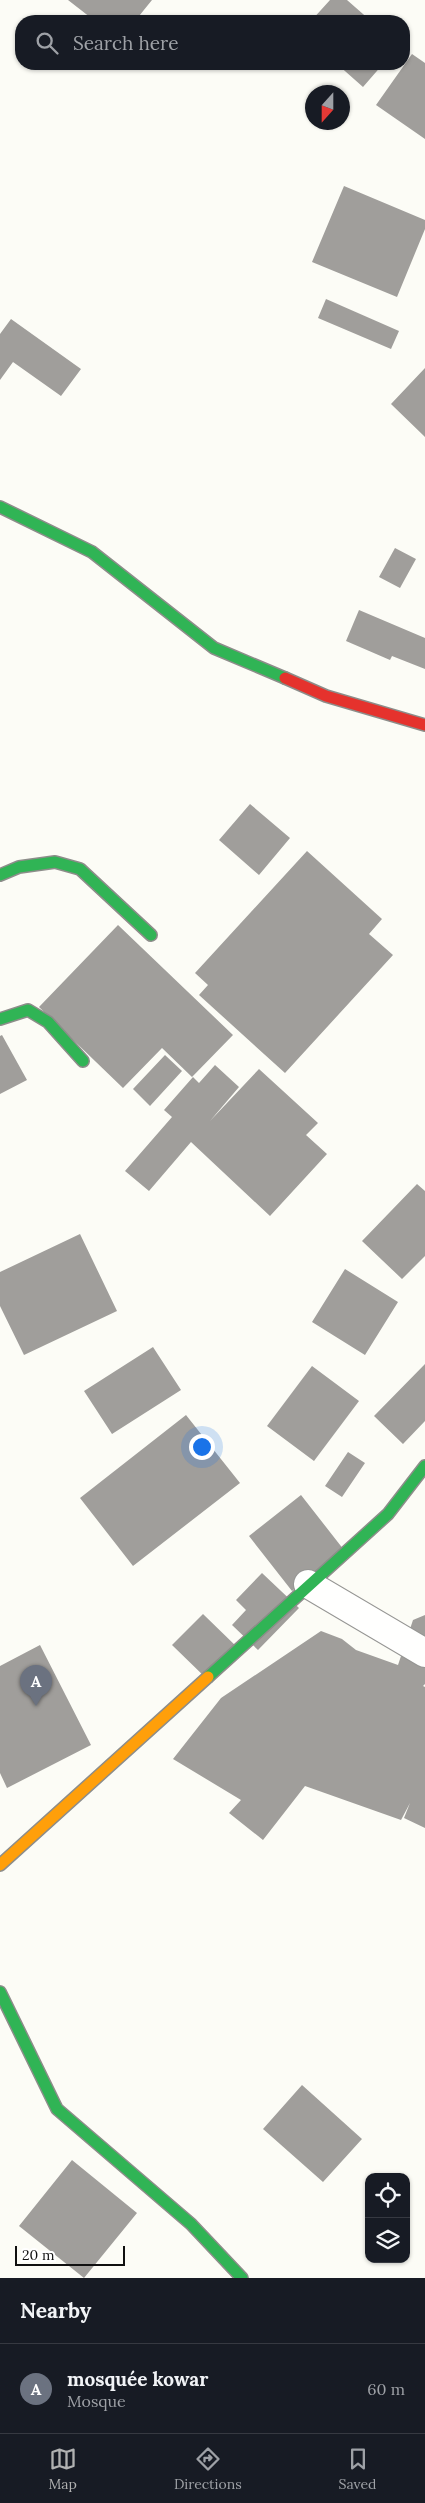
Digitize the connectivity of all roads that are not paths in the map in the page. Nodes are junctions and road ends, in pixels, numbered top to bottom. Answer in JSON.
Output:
{"nodes":[{"id":1,"x":0,"y":507,"type":"edge"},
{"id":2,"x":425,"y":725,"type":"edge"},
{"id":3,"x":0,"y":876,"type":"edge"},
{"id":4,"x":150,"y":935,"type":"dead end"},
{"id":5,"x":0,"y":1019,"type":"edge"},
{"id":6,"x":83,"y":1061,"type":"dead end"},
{"id":7,"x":425,"y":1466,"type":"edge"},
{"id":8,"x":308,"y":1584,"type":"junction"},
{"id":9,"x":425,"y":1653,"type":"edge"},
{"id":10,"x":0,"y":1865,"type":"edge"},
{"id":11,"x":0,"y":1992,"type":"edge"},
{"id":12,"x":242,"y":2278,"type":"edge"}],
"edges":[{"from":1,"to":2,"type":"street"},
{"from":3,"to":4,"type":"street"},
{"from":5,"to":6,"type":"street"},
{"from":7,"to":8,"type":"street"},
{"from":8,"to":9,"type":"street"},
{"from":8,"to":10,"type":"street"},
{"from":11,"to":12,"type":"street"}]}
